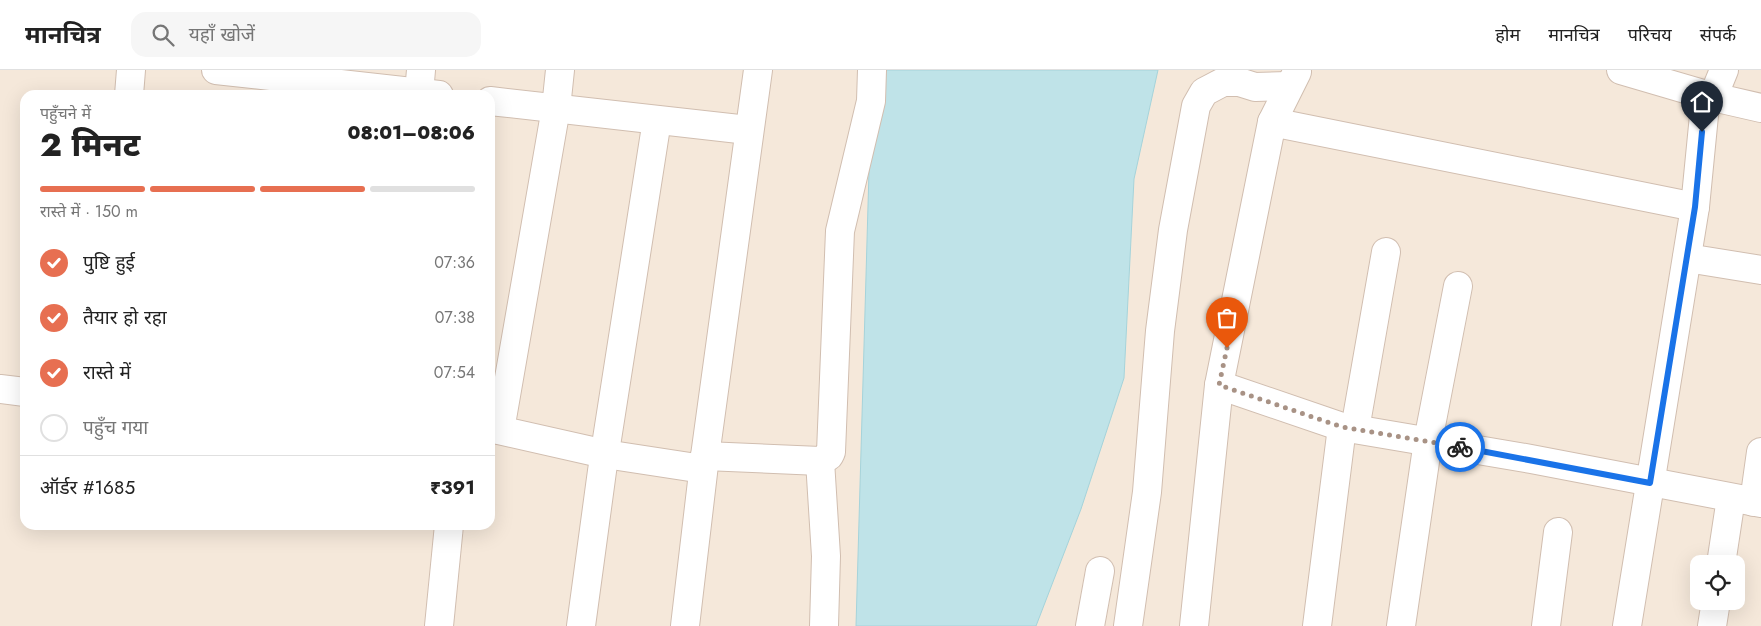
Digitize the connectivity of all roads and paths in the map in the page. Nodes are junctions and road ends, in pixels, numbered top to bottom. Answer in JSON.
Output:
{"nodes":[{"id":1,"x":131,"y":70,"type":"edge"},
{"id":2,"x":216,"y":70,"type":"edge"},
{"id":3,"x":560,"y":70,"type":"edge"},
{"id":4,"x":758,"y":70,"type":"edge"},
{"id":5,"x":872,"y":70,"type":"edge"},
{"id":6,"x":1621,"y":70,"type":"edge"},
{"id":7,"x":1724,"y":70,"type":"edge"},
{"id":8,"x":1293,"y":78,"type":"edge"},
{"id":9,"x":272,"y":80,"type":"edge"},
{"id":10,"x":426,"y":86,"type":"edge"},
{"id":11,"x":129,"y":90,"type":"edge"},
{"id":12,"x":363,"y":90,"type":"edge"},
{"id":13,"x":383,"y":90,"type":"edge"},
{"id":14,"x":1709,"y":96,"type":"junction"},
{"id":15,"x":495,"y":102,"type":"edge"},
{"id":16,"x":556,"y":108,"type":"junction"},
{"id":17,"x":1761,"y":108,"type":"edge"},
{"id":18,"x":657,"y":120,"type":"junction"},
{"id":19,"x":1272,"y":122,"type":"junction"},
{"id":20,"x":748,"y":130,"type":"junction"},
{"id":21,"x":1695,"y":207,"type":"junction"},
{"id":22,"x":1386,"y":252,"type":"dead end"},
{"id":23,"x":1687,"y":258,"type":"junction"},
{"id":24,"x":1761,"y":270,"type":"edge"},
{"id":25,"x":1458,"y":286,"type":"dead end"},
{"id":26,"x":1219,"y":385,"type":"junction"},
{"id":27,"x":0,"y":389,"type":"edge"},
{"id":28,"x":20,"y":391,"type":"edge"},
{"id":29,"x":1349,"y":428,"type":"junction"},
{"id":30,"x":495,"y":429,"type":"edge"},
{"id":31,"x":1428,"y":442,"type":"junction"},
{"id":32,"x":1761,"y":452,"type":"edge"},
{"id":33,"x":605,"y":454,"type":"junction"},
{"id":34,"x":704,"y":462,"type":"junction"},
{"id":35,"x":820,"y":462,"type":"junction"},
{"id":36,"x":1650,"y":483,"type":"junction"},
{"id":37,"x":1749,"y":501,"type":"edge"},
{"id":38,"x":448,"y":530,"type":"edge"},
{"id":39,"x":1558,"y":532,"type":"dead end"},
{"id":40,"x":1725,"y":555,"type":"edge"},
{"id":41,"x":1100,"y":571,"type":"dead end"},
{"id":42,"x":1715,"y":610,"type":"edge"},
{"id":43,"x":438,"y":626,"type":"edge"},
{"id":44,"x":581,"y":626,"type":"edge"},
{"id":45,"x":684,"y":626,"type":"edge"},
{"id":46,"x":824,"y":626,"type":"edge"},
{"id":47,"x":1090,"y":626,"type":"edge"},
{"id":48,"x":1128,"y":626,"type":"edge"},
{"id":49,"x":1194,"y":626,"type":"edge"},
{"id":50,"x":1316,"y":626,"type":"edge"},
{"id":51,"x":1401,"y":626,"type":"edge"},
{"id":52,"x":1546,"y":626,"type":"edge"},
{"id":53,"x":1627,"y":626,"type":"edge"},
{"id":54,"x":1712,"y":626,"type":"edge"}],
"edges":[{"from":1,"to":11,"type":"street"},
{"from":2,"to":9,"type":"street"},
{"from":3,"to":16,"type":"street"},
{"from":4,"to":20,"type":"street"},
{"from":5,"to":35,"type":"street"},
{"from":6,"to":14,"type":"street"},
{"from":7,"to":14,"type":"street"},
{"from":8,"to":19,"type":"street"},
{"from":8,"to":48,"type":"street"},
{"from":9,"to":12,"type":"street"},
{"from":10,"to":13,"type":"street"},
{"from":14,"to":17,"type":"street"},
{"from":14,"to":21,"type":"street"},
{"from":15,"to":16,"type":"street"},
{"from":16,"to":18,"type":"street"},
{"from":16,"to":30,"type":"street"},
{"from":18,"to":20,"type":"street"},
{"from":18,"to":33,"type":"street"},
{"from":19,"to":21,"type":"street"},
{"from":19,"to":26,"type":"street"},
{"from":20,"to":34,"type":"street"},
{"from":21,"to":23,"type":"street"},
{"from":22,"to":29,"type":"street"},
{"from":23,"to":24,"type":"street"},
{"from":23,"to":36,"type":"street"},
{"from":25,"to":31,"type":"street"},
{"from":26,"to":29,"type":"street"},
{"from":26,"to":49,"type":"street"},
{"from":27,"to":28,"type":"street"},
{"from":29,"to":31,"type":"street"},
{"from":29,"to":50,"type":"street"},
{"from":30,"to":33,"type":"street"},
{"from":31,"to":36,"type":"street"},
{"from":31,"to":51,"type":"street"},
{"from":32,"to":37,"type":"street"},
{"from":33,"to":34,"type":"street"},
{"from":33,"to":44,"type":"street"},
{"from":34,"to":35,"type":"street"},
{"from":34,"to":45,"type":"street"},
{"from":35,"to":46,"type":"street"},
{"from":36,"to":37,"type":"street"},
{"from":36,"to":53,"type":"street"},
{"from":37,"to":40,"type":"street"},
{"from":38,"to":43,"type":"street"},
{"from":39,"to":52,"type":"street"},
{"from":41,"to":47,"type":"street"},
{"from":42,"to":54,"type":"street"}]}
